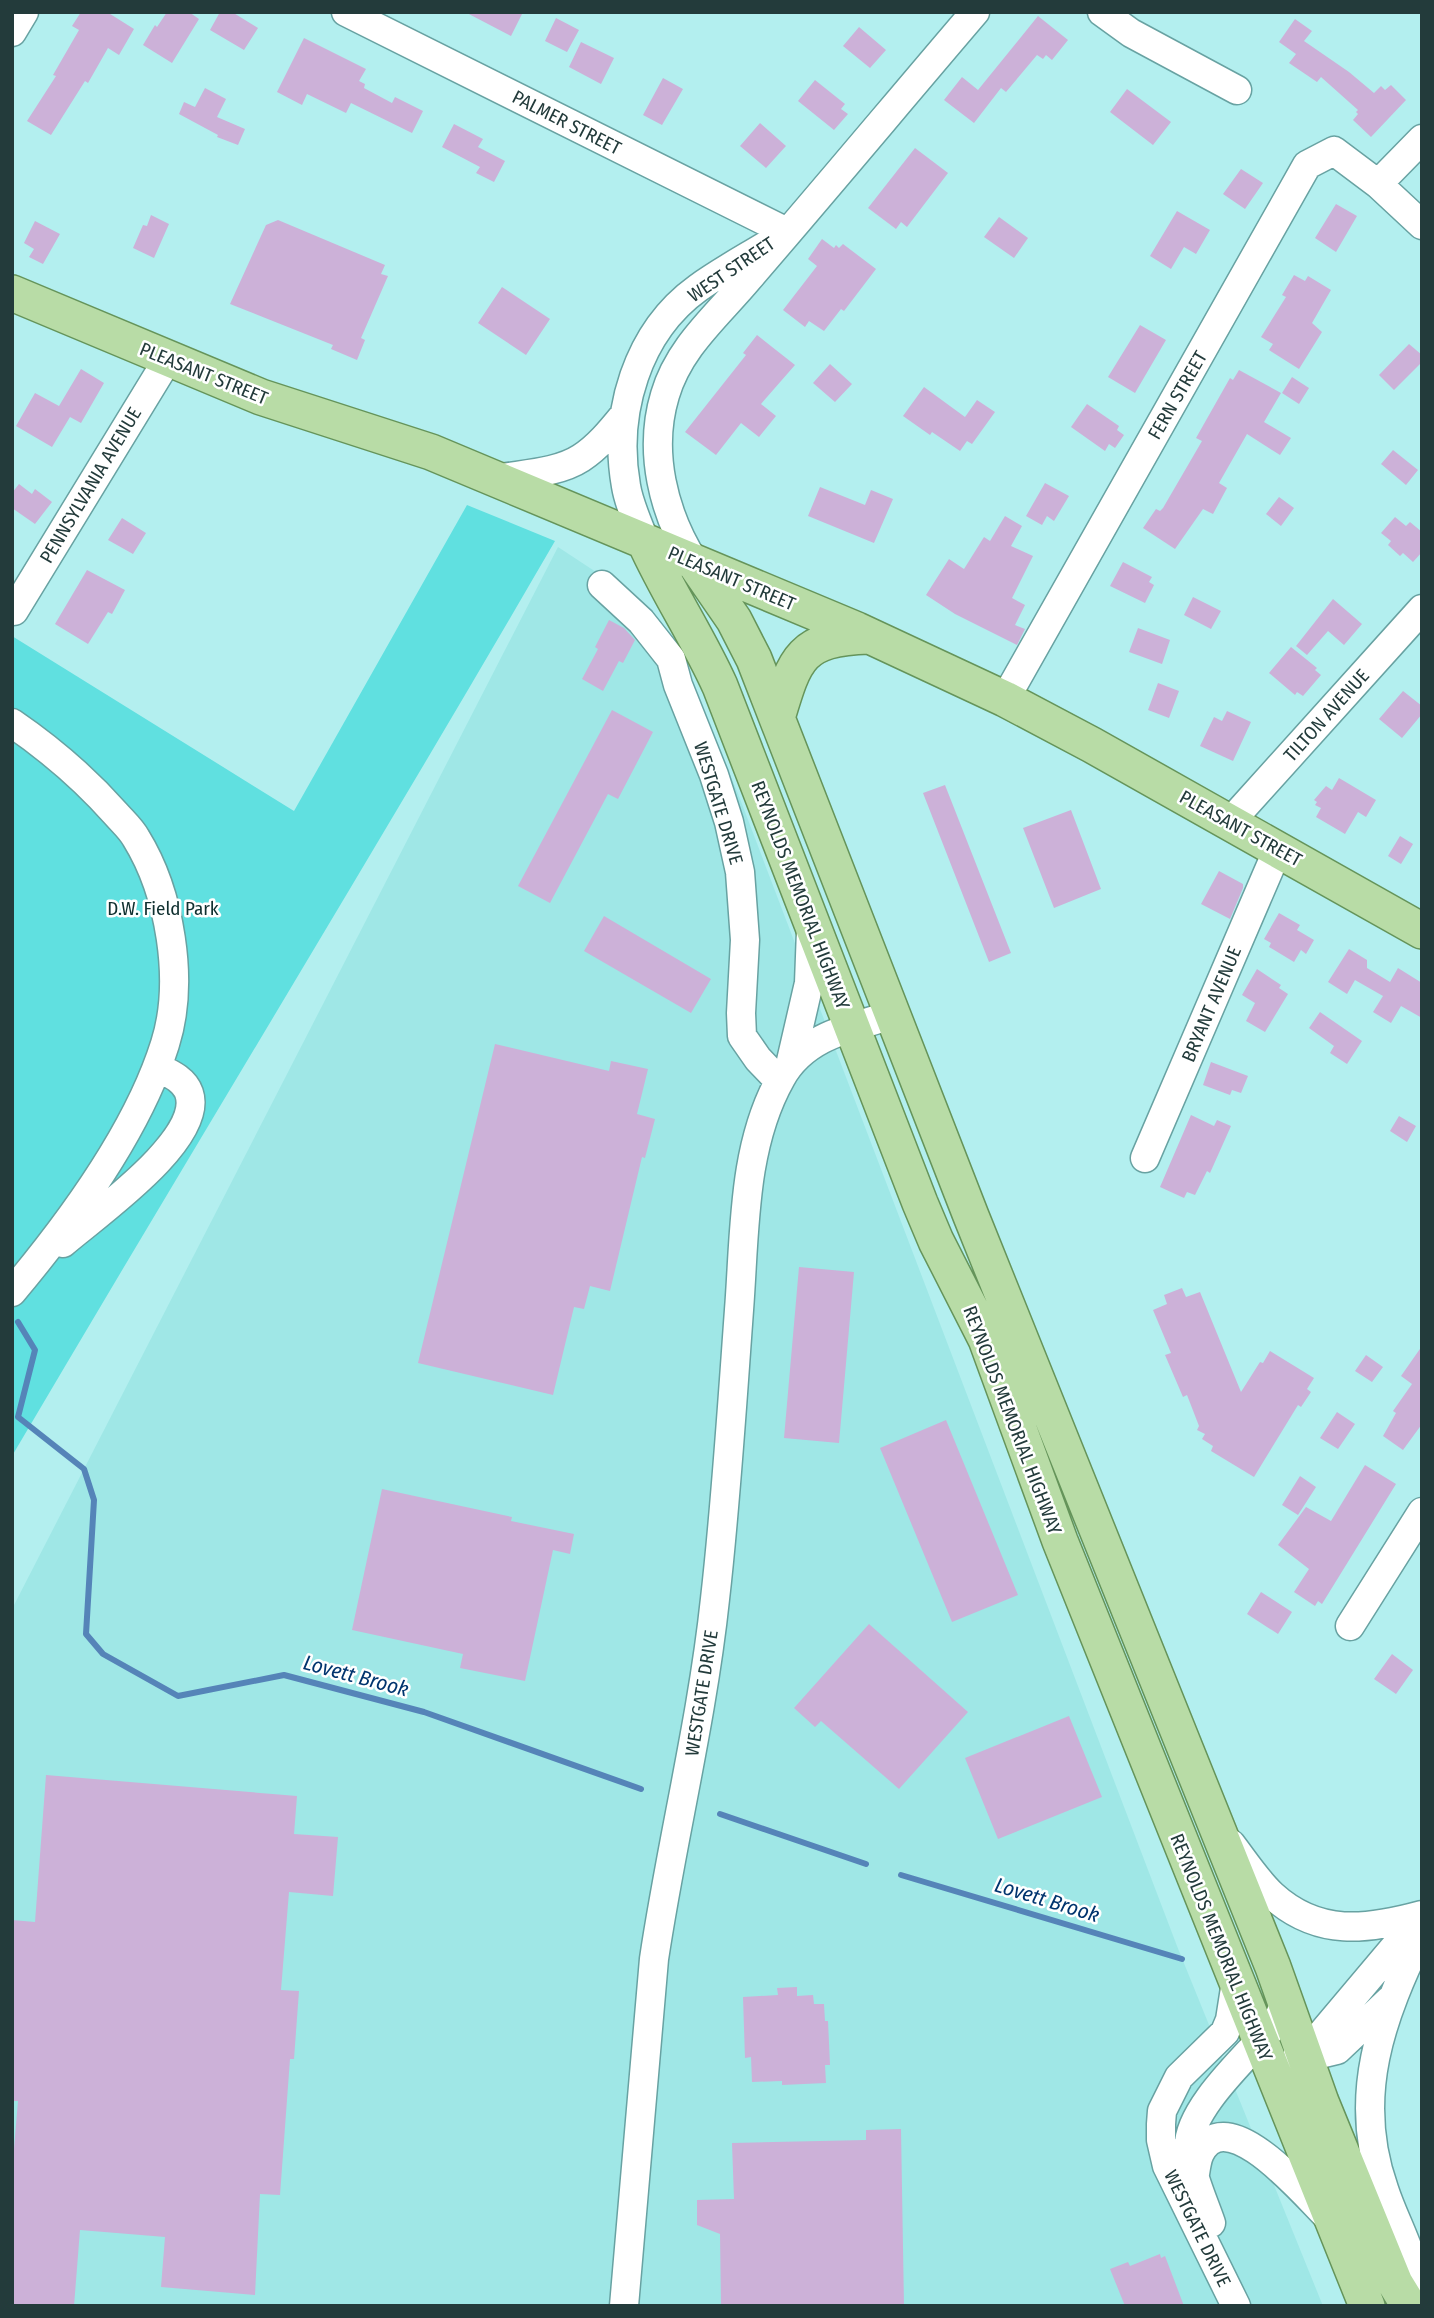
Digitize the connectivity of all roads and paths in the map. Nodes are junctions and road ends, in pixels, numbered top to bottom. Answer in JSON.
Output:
{"nodes":[{"id":1,"x":24,"y":12,"type":"edge"},
{"id":2,"x":346,"y":12,"type":"edge"},
{"id":3,"x":975,"y":12,"type":"edge"},
{"id":4,"x":1102,"y":12,"type":"edge"},
{"id":5,"x":12,"y":32,"type":"edge"},
{"id":6,"x":1237,"y":90,"type":"dead end"},
{"id":7,"x":1422,"y":139,"type":"edge"},
{"id":8,"x":1378,"y":184,"type":"junction"},
{"id":9,"x":1422,"y":225,"type":"edge"},
{"id":10,"x":787,"y":232,"type":"junction"},
{"id":11,"x":12,"y":293,"type":"edge"},
{"id":12,"x":168,"y":359,"type":"junction"},
{"id":13,"x":624,"y":415,"type":"junction"},
{"id":14,"x":496,"y":479,"type":"junction"},
{"id":15,"x":645,"y":542,"type":"junction"},
{"id":16,"x":694,"y":562,"type":"junction"},
{"id":17,"x":602,"y":585,"type":"dead end"},
{"id":18,"x":1422,"y":609,"type":"edge"},
{"id":19,"x":14,"y":611,"type":"edge"},
{"id":20,"x":869,"y":636,"type":"junction"},
{"id":21,"x":1005,"y":699,"type":"junction"},
{"id":22,"x":777,"y":718,"type":"junction"},
{"id":23,"x":12,"y":723,"type":"edge"},
{"id":24,"x":1230,"y":822,"type":"junction"},
{"id":25,"x":1278,"y":849,"type":"junction"},
{"id":26,"x":811,"y":920,"type":"junction"},
{"id":27,"x":1422,"y":931,"type":"edge"},
{"id":28,"x":892,"y":1015,"type":"junction"},
{"id":29,"x":853,"y":1027,"type":"junction"},
{"id":30,"x":157,"y":1067,"type":"junction"},
{"id":31,"x":785,"y":1071,"type":"junction"},
{"id":32,"x":1145,"y":1158,"type":"dead end"},
{"id":33,"x":16,"y":1287,"type":"edge"},
{"id":34,"x":1422,"y":1512,"type":"edge"},
{"id":35,"x":1350,"y":1626,"type":"dead end"},
{"id":36,"x":1216,"y":1824,"type":"junction"},
{"id":37,"x":1422,"y":1915,"type":"edge"},
{"id":38,"x":1422,"y":1922,"type":"edge"},
{"id":39,"x":1422,"y":1933,"type":"edge"},
{"id":40,"x":1236,"y":1982,"type":"junction"},
{"id":41,"x":1391,"y":1999,"type":"junction"},
{"id":42,"x":1272,"y":2022,"type":"junction"},
{"id":43,"x":1215,"y":2043,"type":"junction"},
{"id":44,"x":1292,"y":2075,"type":"junction"},
{"id":45,"x":1195,"y":2174,"type":"junction"},
{"id":46,"x":1331,"y":2220,"type":"junction"},
{"id":47,"x":624,"y":2306,"type":"edge"},
{"id":48,"x":1237,"y":2306,"type":"edge"},
{"id":49,"x":1367,"y":2306,"type":"edge"},
{"id":50,"x":1409,"y":2306,"type":"edge"},
{"id":51,"x":1416,"y":2306,"type":"edge"}],
"edges":[{"from":1,"to":5,"type":"street"},
{"from":2,"to":10,"type":"street","name":"PALMER STREET"},
{"from":3,"to":10,"type":"street","name":"WEST STREET"},
{"from":4,"to":6,"type":"street"},
{"from":7,"to":8,"type":"street"},
{"from":8,"to":9,"type":"street"},
{"from":8,"to":21,"type":"street","name":"FERN STREET"},
{"from":10,"to":13,"type":"street","name":"WEST STREET"},
{"from":10,"to":16,"type":"street","name":"WEST STREET"},
{"from":11,"to":12,"type":"main road","name":"PLEASANT STREET"},
{"from":12,"to":14,"type":"main road","name":"PLEASANT STREET"},
{"from":12,"to":19,"type":"street","name":"PENNSYLVANIA AVENUE"},
{"from":13,"to":14,"type":"street"},
{"from":13,"to":15,"type":"street","name":"WEST STREET"},
{"from":14,"to":15,"type":"main road","name":"PLEASANT STREET"},
{"from":15,"to":16,"type":"main road","name":"PLEASANT STREET"},
{"from":15,"to":26,"type":"main road","name":"REYNOLDS MEMORIAL HIGHWAY"},
{"from":16,"to":20,"type":"main road","name":"PLEASANT STREET"},
{"from":16,"to":22,"type":"main road","name":"REYNOLDS MEMORIAL HIGHWAY"},
{"from":17,"to":31,"type":"street","name":"WESTGATE DRIVE"},
{"from":18,"to":24,"type":"street","name":"TILTON AVENUE"},
{"from":20,"to":21,"type":"main road","name":"PLEASANT STREET"},
{"from":20,"to":22,"type":"main road"},
{"from":21,"to":24,"type":"main road","name":"PLEASANT STREET"},
{"from":22,"to":28,"type":"main road","name":"REYNOLDS MEMORIAL HIGHWAY"},
{"from":23,"to":30,"type":"street"},
{"from":24,"to":25,"type":"main road","name":"PLEASANT STREET"},
{"from":25,"to":27,"type":"main road","name":"PLEASANT STREET"},
{"from":25,"to":32,"type":"street","name":"BRYANT AVENUE"},
{"from":26,"to":29,"type":"main road","name":"REYNOLDS MEMORIAL HIGHWAY"},
{"from":26,"to":31,"type":"street"},
{"from":28,"to":29,"type":"street","name":"WESTGATE DRIVE"},
{"from":28,"to":36,"type":"main road","name":"REYNOLDS MEMORIAL HIGHWAY"},
{"from":29,"to":31,"type":"street","name":"WESTGATE DRIVE"},
{"from":29,"to":40,"type":"main road","name":"REYNOLDS MEMORIAL HIGHWAY"},
{"from":30,"to":33,"type":"street"},
{"from":30,"to":33,"type":"street"},
{"from":31,"to":47,"type":"street","name":"WESTGATE DRIVE"},
{"from":34,"to":35,"type":"street"},
{"from":36,"to":37,"type":"street"},
{"from":36,"to":42,"type":"main road","name":"REYNOLDS MEMORIAL HIGHWAY"},
{"from":38,"to":44,"type":"street"},
{"from":39,"to":41,"type":"street"},
{"from":40,"to":42,"type":"main road","name":"REYNOLDS MEMORIAL HIGHWAY"},
{"from":40,"to":43,"type":"street","name":"WESTGATE DRIVE"},
{"from":41,"to":44,"type":"street"},
{"from":41,"to":51,"type":"street"},
{"from":42,"to":43,"type":"street"},
{"from":42,"to":44,"type":"main road","name":"REYNOLDS MEMORIAL HIGHWAY"},
{"from":42,"to":44,"type":"main road","name":"REYNOLDS MEMORIAL HIGHWAY"},
{"from":42,"to":45,"type":"street","name":"WESTGATE DRIVE"},
{"from":43,"to":48,"type":"street","name":"WESTGATE DRIVE"},
{"from":44,"to":46,"type":"main road","name":"REYNOLDS MEMORIAL HIGHWAY"},
{"from":44,"to":50,"type":"main road","name":"REYNOLDS MEMORIAL HIGHWAY"},
{"from":45,"to":46,"type":"street","name":"WESTGATE DRIVE"},
{"from":45,"to":48,"type":"street","name":"WESTGATE DRIVE"},
{"from":46,"to":49,"type":"main road","name":"REYNOLDS MEMORIAL HIGHWAY"}]}
